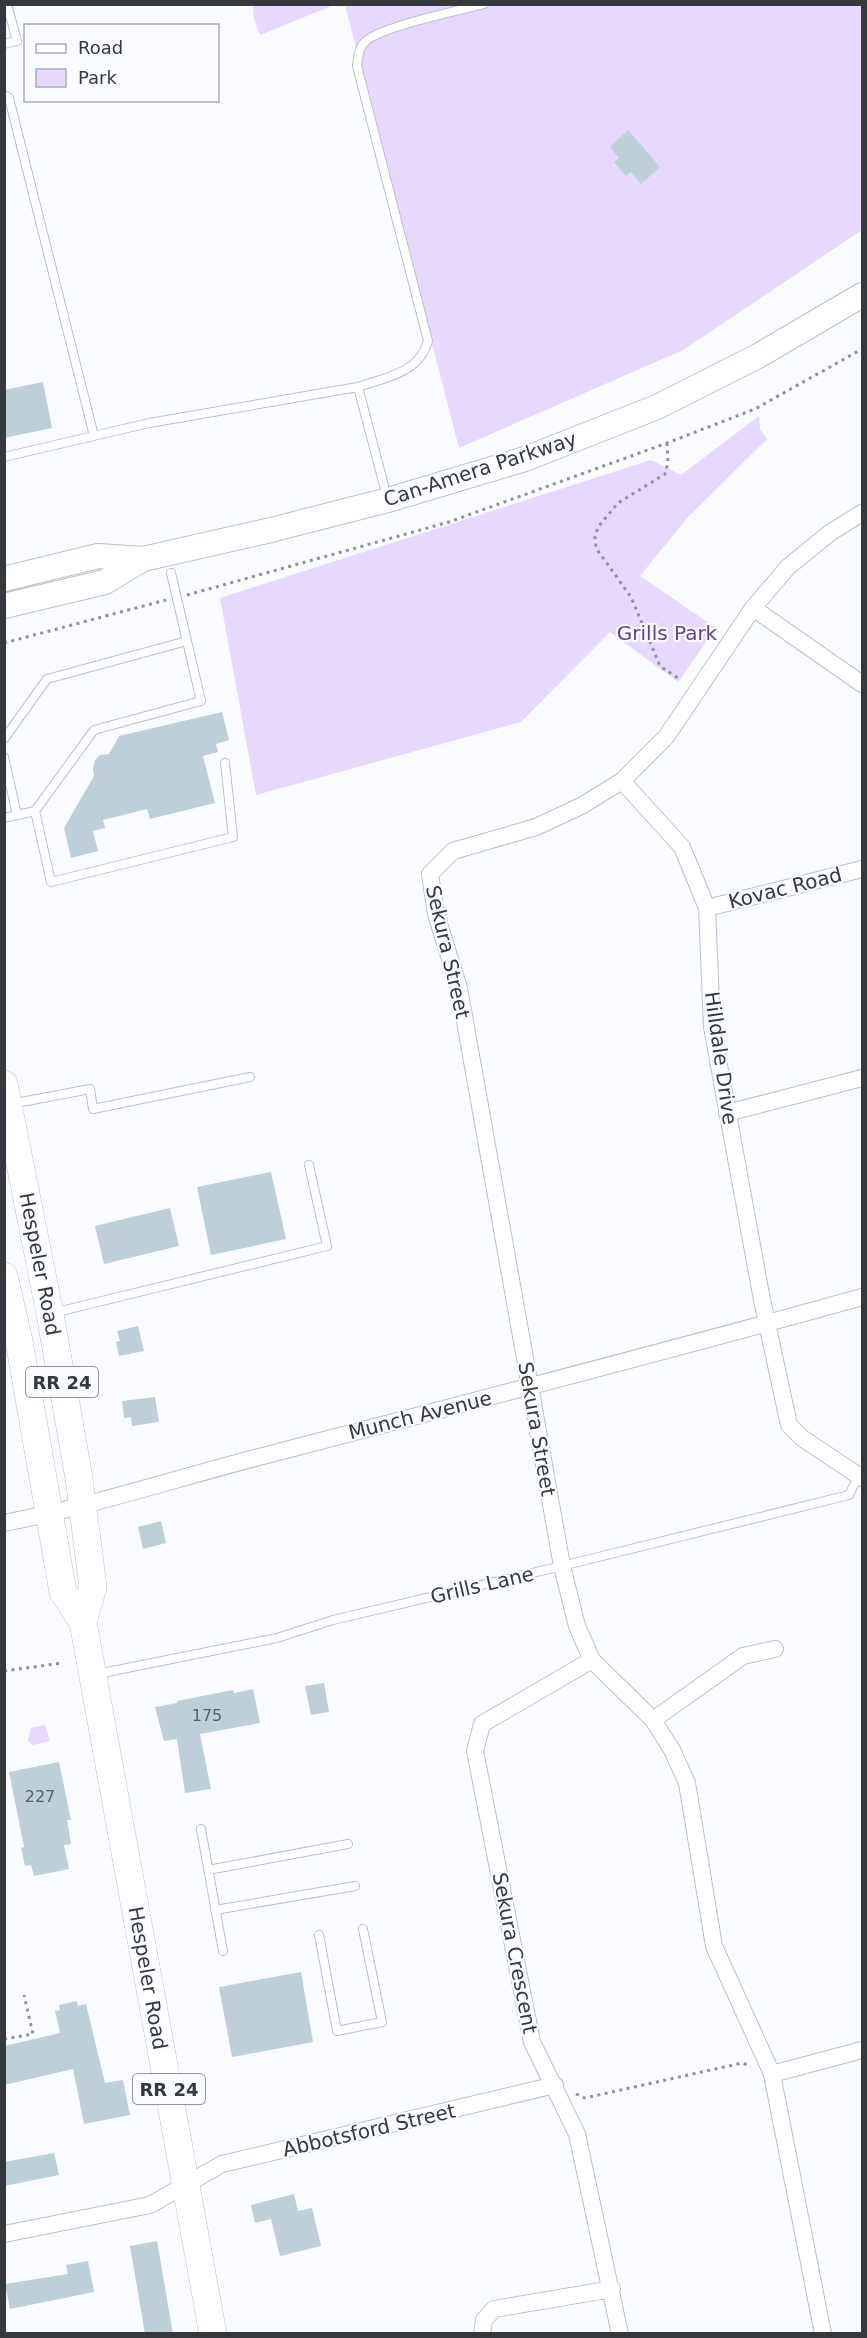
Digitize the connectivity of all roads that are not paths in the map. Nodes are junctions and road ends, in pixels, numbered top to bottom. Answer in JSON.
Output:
{"nodes":[{"id":1,"x":8,"y":4,"type":"edge"},
{"id":2,"x":484,"y":4,"type":"edge"},
{"id":3,"x":4,"y":44,"type":"edge"},
{"id":4,"x":4,"y":95,"type":"edge"},
{"id":5,"x":862,"y":295,"type":"edge"},
{"id":6,"x":358,"y":387,"type":"junction"},
{"id":7,"x":94,"y":436,"type":"junction"},
{"id":8,"x":4,"y":457,"type":"edge"},
{"id":9,"x":388,"y":500,"type":"junction"},
{"id":10,"x":862,"y":513,"type":"edge"},
{"id":11,"x":143,"y":559,"type":"junction"},
{"id":12,"x":171,"y":573,"type":"dead end"},
{"id":13,"x":4,"y":579,"type":"edge"},
{"id":14,"x":4,"y":606,"type":"edge"},
{"id":15,"x":753,"y":608,"type":"junction"},
{"id":16,"x":187,"y":641,"type":"junction"},
{"id":17,"x":862,"y":684,"type":"edge"},
{"id":18,"x":4,"y":739,"type":"edge"},
{"id":19,"x":4,"y":757,"type":"edge"},
{"id":20,"x":225,"y":763,"type":"dead end"},
{"id":21,"x":622,"y":782,"type":"junction"},
{"id":22,"x":35,"y":812,"type":"junction"},
{"id":23,"x":17,"y":815,"type":"junction"},
{"id":24,"x":4,"y":818,"type":"edge"},
{"id":25,"x":862,"y":869,"type":"edge"},
{"id":26,"x":707,"y":908,"type":"junction"},
{"id":27,"x":250,"y":1077,"type":"dead end"},
{"id":28,"x":862,"y":1078,"type":"edge"},
{"id":29,"x":6,"y":1098,"type":"edge"},
{"id":30,"x":728,"y":1113,"type":"junction"},
{"id":31,"x":309,"y":1165,"type":"dead end"},
{"id":32,"x":4,"y":1276,"type":"edge"},
{"id":33,"x":862,"y":1297,"type":"edge"},
{"id":34,"x":50,"y":1314,"type":"junction"},
{"id":35,"x":767,"y":1323,"type":"junction"},
{"id":36,"x":530,"y":1387,"type":"junction"},
{"id":37,"x":861,"y":1477,"type":"edge"},
{"id":38,"x":82,"y":1505,"type":"junction"},
{"id":39,"x":49,"y":1513,"type":"junction"},
{"id":40,"x":4,"y":1523,"type":"edge"},
{"id":41,"x":562,"y":1566,"type":"junction"},
{"id":42,"x":83,"y":1622,"type":"junction"},
{"id":43,"x":775,"y":1649,"type":"dead end"},
{"id":44,"x":592,"y":1660,"type":"junction"},
{"id":45,"x":92,"y":1675,"type":"junction"},
{"id":46,"x":653,"y":1720,"type":"junction"},
{"id":47,"x":201,"y":1829,"type":"dead end"},
{"id":48,"x":348,"y":1844,"type":"dead end"},
{"id":49,"x":208,"y":1870,"type":"junction"},
{"id":50,"x":355,"y":1886,"type":"dead end"},
{"id":51,"x":215,"y":1910,"type":"junction"},
{"id":52,"x":363,"y":1929,"type":"dead end"},
{"id":53,"x":320,"y":1935,"type":"dead end"},
{"id":54,"x":223,"y":1951,"type":"dead end"},
{"id":55,"x":862,"y":2050,"type":"edge"},
{"id":56,"x":772,"y":2074,"type":"junction"},
{"id":57,"x":555,"y":2085,"type":"junction"},
{"id":58,"x":186,"y":2184,"type":"junction"},
{"id":59,"x":4,"y":2234,"type":"edge"},
{"id":60,"x":612,"y":2289,"type":"junction"},
{"id":61,"x":213,"y":2334,"type":"edge"},
{"id":62,"x":482,"y":2334,"type":"edge"},
{"id":63,"x":620,"y":2334,"type":"edge"},
{"id":64,"x":823,"y":2334,"type":"edge"}],
"edges":[{"from":1,"to":3,"type":"lane"},
{"from":2,"to":6,"type":"lane"},
{"from":4,"to":7,"type":"lane"},
{"from":5,"to":9,"type":"main road","name":"Can-Amera Parkway"},
{"from":6,"to":7,"type":"lane"},
{"from":6,"to":9,"type":"lane"},
{"from":7,"to":8,"type":"lane"},
{"from":9,"to":11,"type":"main road","name":"Can-Amera Parkway"},
{"from":10,"to":15,"type":"street","name":"Sekura Street"},
{"from":11,"to":13,"type":"main road","name":"Can-Amera Parkway"},
{"from":11,"to":14,"type":"main road","name":"Can-Amera Parkway"},
{"from":12,"to":16,"type":"lane"},
{"from":15,"to":17,"type":"street"},
{"from":15,"to":21,"type":"street","name":"Sekura Street"},
{"from":16,"to":18,"type":"lane"},
{"from":16,"to":22,"type":"lane"},
{"from":19,"to":23,"type":"lane"},
{"from":20,"to":22,"type":"lane"},
{"from":21,"to":26,"type":"street","name":"Hilldale Drive"},
{"from":21,"to":36,"type":"street","name":"Sekura Street"},
{"from":22,"to":23,"type":"lane"},
{"from":23,"to":24,"type":"lane"},
{"from":25,"to":26,"type":"street","name":"Kovac Road"},
{"from":26,"to":30,"type":"street","name":"Hilldale Drive"},
{"from":27,"to":29,"type":"lane"},
{"from":28,"to":30,"type":"street"},
{"from":29,"to":34,"type":"main road","name":"Hespeler Road","number":"RR 24"},
{"from":30,"to":35,"type":"street","name":"Hilldale Drive"},
{"from":31,"to":34,"type":"lane"},
{"from":32,"to":39,"type":"main road","name":"Hespeler Road","number":"RR 24"},
{"from":33,"to":35,"type":"street","name":"Munch Avenue"},
{"from":34,"to":38,"type":"main road","name":"Hespeler Road","number":"RR 24"},
{"from":35,"to":36,"type":"street","name":"Munch Avenue"},
{"from":35,"to":37,"type":"street","name":"Hilldale Drive"},
{"from":36,"to":38,"type":"street","name":"Munch Avenue"},
{"from":36,"to":41,"type":"street","name":"Sekura Street"},
{"from":37,"to":41,"type":"lane","name":"Grills Lane"},
{"from":38,"to":39,"type":"street","name":"Munch Avenue"},
{"from":38,"to":42,"type":"main road","name":"Hespeler Road","number":"RR 24"},
{"from":39,"to":40,"type":"street","name":"Munch Avenue"},
{"from":39,"to":42,"type":"main road","name":"Hespeler Road","number":"RR 24"},
{"from":41,"to":44,"type":"street"},
{"from":41,"to":45,"type":"lane","name":"Grills Lane"},
{"from":42,"to":45,"type":"main road","name":"Hespeler Road","number":"RR 24"},
{"from":43,"to":46,"type":"street"},
{"from":44,"to":46,"type":"street"},
{"from":44,"to":57,"type":"street","name":"Sekura Crescent"},
{"from":45,"to":58,"type":"main road","name":"Hespeler Road","number":"RR 24"},
{"from":46,"to":56,"type":"street"},
{"from":47,"to":49,"type":"lane"},
{"from":48,"to":49,"type":"lane"},
{"from":49,"to":51,"type":"lane"},
{"from":50,"to":51,"type":"lane"},
{"from":51,"to":54,"type":"lane"},
{"from":52,"to":53,"type":"lane"},
{"from":55,"to":56,"type":"street"},
{"from":56,"to":64,"type":"street"},
{"from":57,"to":58,"type":"street","name":"Abbotsford Street"},
{"from":57,"to":60,"type":"street","name":"Sekura Crescent"},
{"from":58,"to":59,"type":"street","name":"Abbotsford Street"},
{"from":58,"to":61,"type":"main road","name":"Hespeler Road","number":"RR 24"},
{"from":60,"to":62,"type":"street"},
{"from":60,"to":63,"type":"street","name":"Sekura Crescent"}]}
